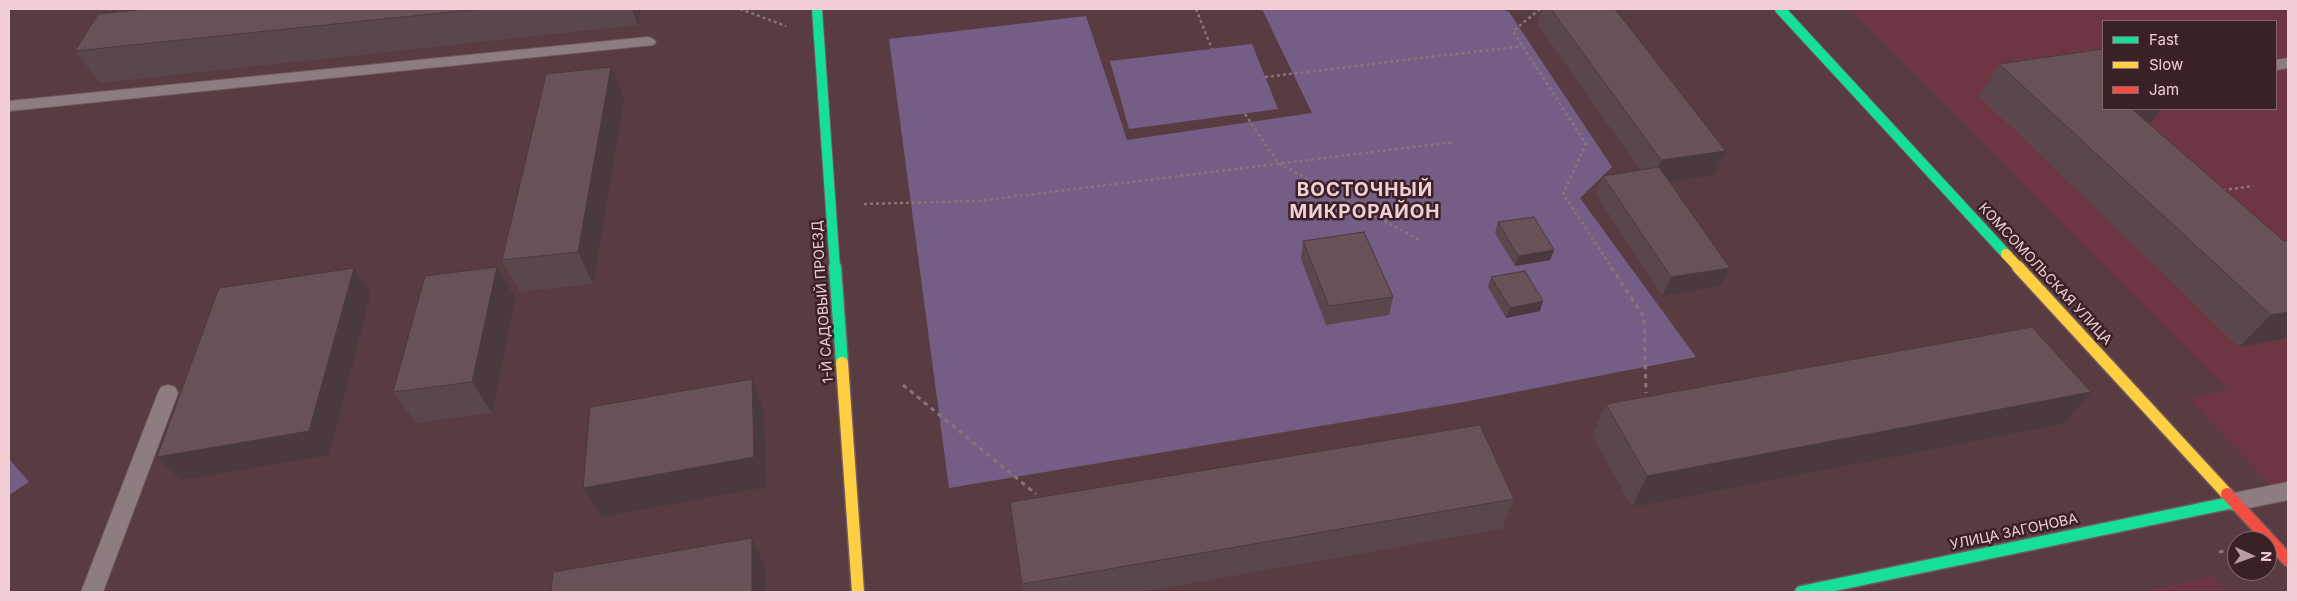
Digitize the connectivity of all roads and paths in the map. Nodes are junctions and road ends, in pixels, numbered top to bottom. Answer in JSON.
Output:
{"nodes":[{"id":1,"x":740,"y":9,"type":"edge"},
{"id":2,"x":817,"y":9,"type":"edge"},
{"id":3,"x":1196,"y":9,"type":"edge"},
{"id":4,"x":1540,"y":9,"type":"edge"},
{"id":5,"x":1780,"y":9,"type":"edge"},
{"id":6,"x":819,"y":39,"type":"junction"},
{"id":7,"x":648,"y":42,"type":"dead end"},
{"id":8,"x":1523,"y":46,"type":"junction"},
{"id":9,"x":1212,"y":49,"type":"dead end"},
{"id":10,"x":1265,"y":77,"type":"dead end"},
{"id":11,"x":9,"y":106,"type":"edge"},
{"id":12,"x":1245,"y":114,"type":"dead end"},
{"id":13,"x":1454,"y":142,"type":"dead end"},
{"id":14,"x":1278,"y":163,"type":"junction"},
{"id":15,"x":2253,"y":186,"type":"dead end"},
{"id":16,"x":2216,"y":191,"type":"edge"},
{"id":17,"x":831,"y":204,"type":"junction"},
{"id":18,"x":1421,"y":241,"type":"dead end"},
{"id":19,"x":903,"y":385,"type":"dead end"},
{"id":20,"x":168,"y":393,"type":"dead end"},
{"id":21,"x":1646,"y":393,"type":"dead end"},
{"id":22,"x":2288,"y":491,"type":"edge"},
{"id":23,"x":1036,"y":494,"type":"dead end"},
{"id":24,"x":2234,"y":502,"type":"junction"},
{"id":25,"x":2288,"y":560,"type":"edge"},
{"id":26,"x":92,"y":592,"type":"edge"},
{"id":27,"x":858,"y":592,"type":"edge"},
{"id":28,"x":1801,"y":592,"type":"edge"}],
"edges":[{"from":1,"to":6,"type":"path"},
{"from":2,"to":6,"type":"street","name":"1-Й САДОВЫЙ ПРОЕЗД"},
{"from":3,"to":9,"type":"path"},
{"from":4,"to":8,"type":"path"},
{"from":5,"to":24,"type":"street","name":"КОМСОМОЛЬСКАЯ УЛИЦА"},
{"from":6,"to":17,"type":"street","name":"1-Й САДОВЫЙ ПРОЕЗД"},
{"from":7,"to":11,"type":"lane"},
{"from":8,"to":10,"type":"path"},
{"from":8,"to":21,"type":"path"},
{"from":12,"to":14,"type":"path"},
{"from":13,"to":14,"type":"path"},
{"from":14,"to":17,"type":"path"},
{"from":14,"to":18,"type":"path"},
{"from":15,"to":16,"type":"path"},
{"from":17,"to":27,"type":"street","name":"1-Й САДОВЫЙ ПРОЕЗД"},
{"from":19,"to":23,"type":"path"},
{"from":20,"to":26,"type":"lane"},
{"from":22,"to":24,"type":"lane"},
{"from":24,"to":25,"type":"street","name":"КОМСОМОЛЬСКАЯ УЛИЦА"},
{"from":24,"to":28,"type":"street","name":"УЛИЦА ЗАГОНОВА"}]}
